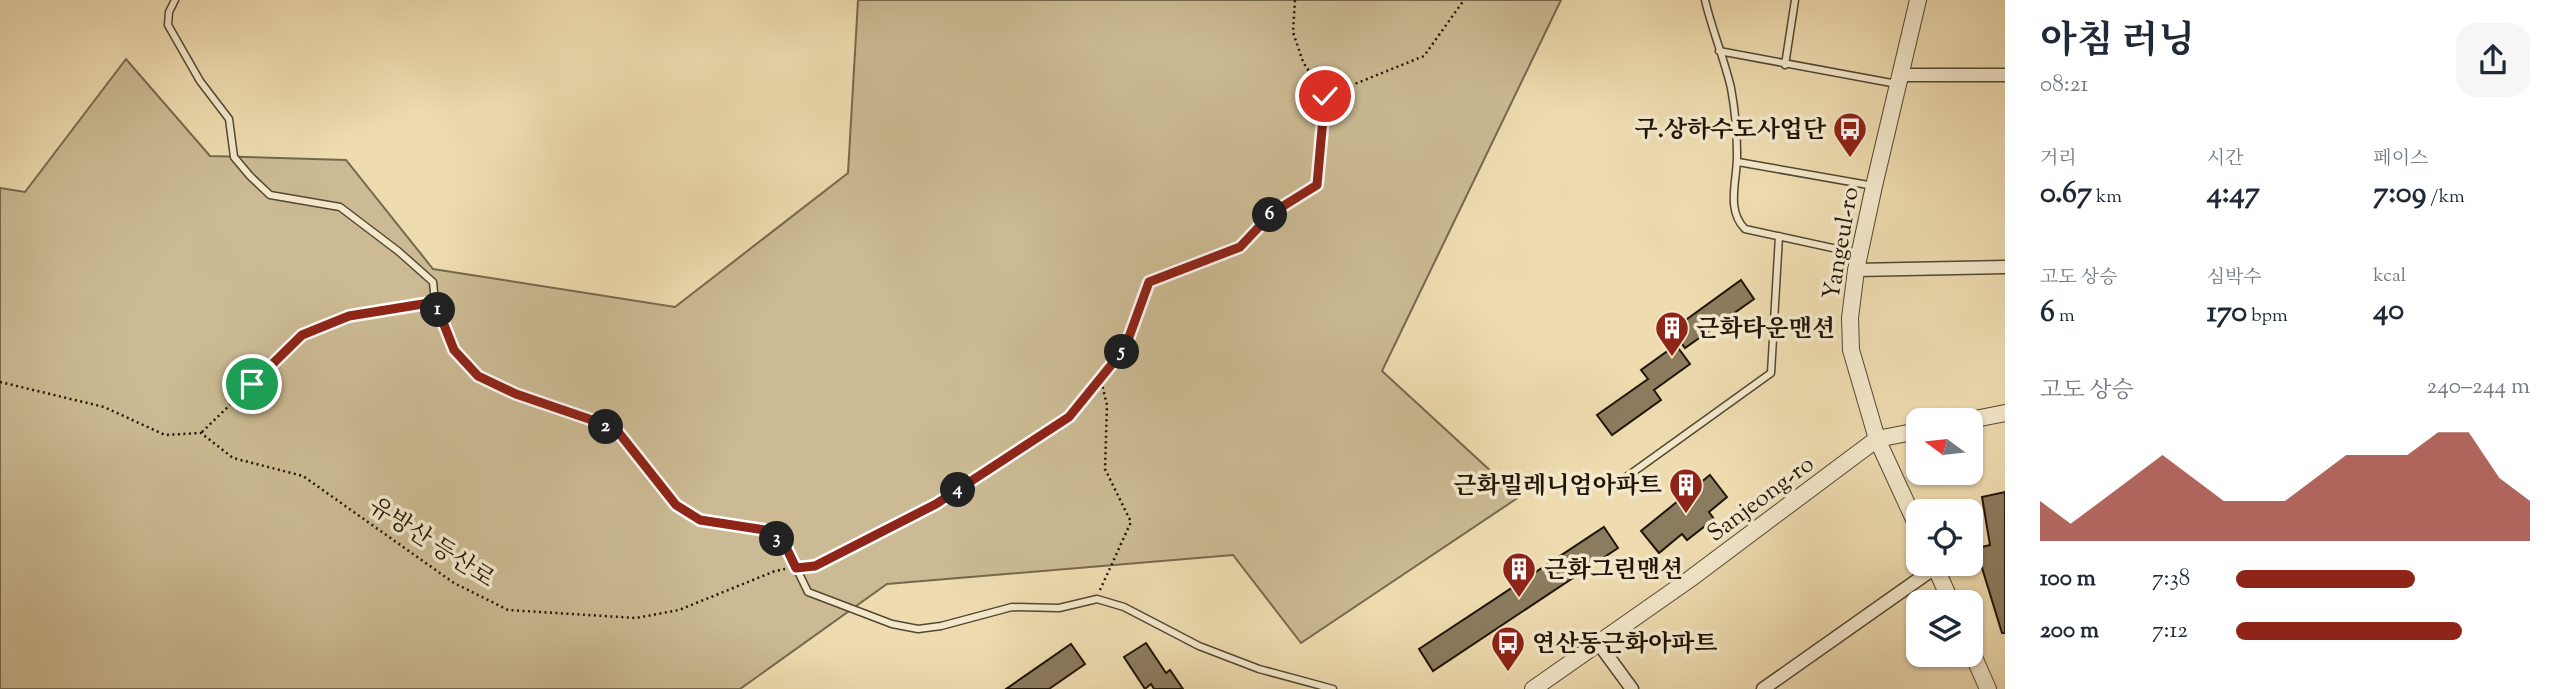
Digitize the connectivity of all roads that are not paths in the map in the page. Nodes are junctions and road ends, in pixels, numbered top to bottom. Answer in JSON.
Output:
{"nodes":[{"id":1,"x":175,"y":0,"type":"edge"},
{"id":2,"x":1705,"y":0,"type":"edge"},
{"id":3,"x":1795,"y":0,"type":"edge"},
{"id":4,"x":1918,"y":0,"type":"edge"},
{"id":5,"x":1720,"y":51,"type":"junction"},
{"id":6,"x":1785,"y":65,"type":"junction"},
{"id":7,"x":2005,"y":75,"type":"edge"},
{"id":8,"x":1900,"y":79,"type":"junction"},
{"id":9,"x":1738,"y":162,"type":"junction"},
{"id":10,"x":1874,"y":186,"type":"junction"},
{"id":11,"x":1779,"y":236,"type":"junction"},
{"id":12,"x":1858,"y":262,"type":"junction"},
{"id":13,"x":2005,"y":267,"type":"edge"},
{"id":14,"x":2005,"y":413,"type":"edge"},
{"id":15,"x":1983,"y":417,"type":"edge"},
{"id":16,"x":1906,"y":433,"type":"edge"},
{"id":17,"x":1877,"y":439,"type":"junction"},
{"id":18,"x":1611,"y":488,"type":"dead end"},
{"id":19,"x":1906,"y":502,"type":"edge"},
{"id":20,"x":1920,"y":576,"type":"edge"},
{"id":21,"x":1599,"y":643,"type":"junction"},
{"id":22,"x":1978,"y":667,"type":"edge"},
{"id":23,"x":1333,"y":689,"type":"edge"},
{"id":24,"x":1533,"y":689,"type":"edge"},
{"id":25,"x":1632,"y":689,"type":"edge"},
{"id":26,"x":1763,"y":689,"type":"edge"},
{"id":27,"x":1988,"y":689,"type":"edge"}],
"edges":[{"from":1,"to":23,"type":"lane"},
{"from":2,"to":5,"type":"lane"},
{"from":3,"to":6,"type":"lane"},
{"from":4,"to":8,"type":"street","name":"Yangeul-ro"},
{"from":5,"to":6,"type":"lane"},
{"from":5,"to":9,"type":"lane"},
{"from":6,"to":8,"type":"lane"},
{"from":7,"to":8,"type":"street"},
{"from":8,"to":10,"type":"street","name":"Yangeul-ro"},
{"from":9,"to":10,"type":"lane"},
{"from":9,"to":11,"type":"lane"},
{"from":10,"to":12,"type":"street","name":"Yangeul-ro"},
{"from":11,"to":12,"type":"lane"},
{"from":11,"to":18,"type":"lane"},
{"from":12,"to":13,"type":"street"},
{"from":12,"to":17,"type":"street","name":"Yangeul-ro"},
{"from":14,"to":15,"type":"street"},
{"from":16,"to":17,"type":"street","name":"Sanjeong-ro"},
{"from":17,"to":19,"type":"street","name":"Yangeul-ro"},
{"from":17,"to":21,"type":"street","name":"Sanjeong-ro"},
{"from":20,"to":26,"type":"street"},
{"from":21,"to":24,"type":"street","name":"Sanjeong-ro"},
{"from":21,"to":25,"type":"street"},
{"from":22,"to":27,"type":"street"}]}
